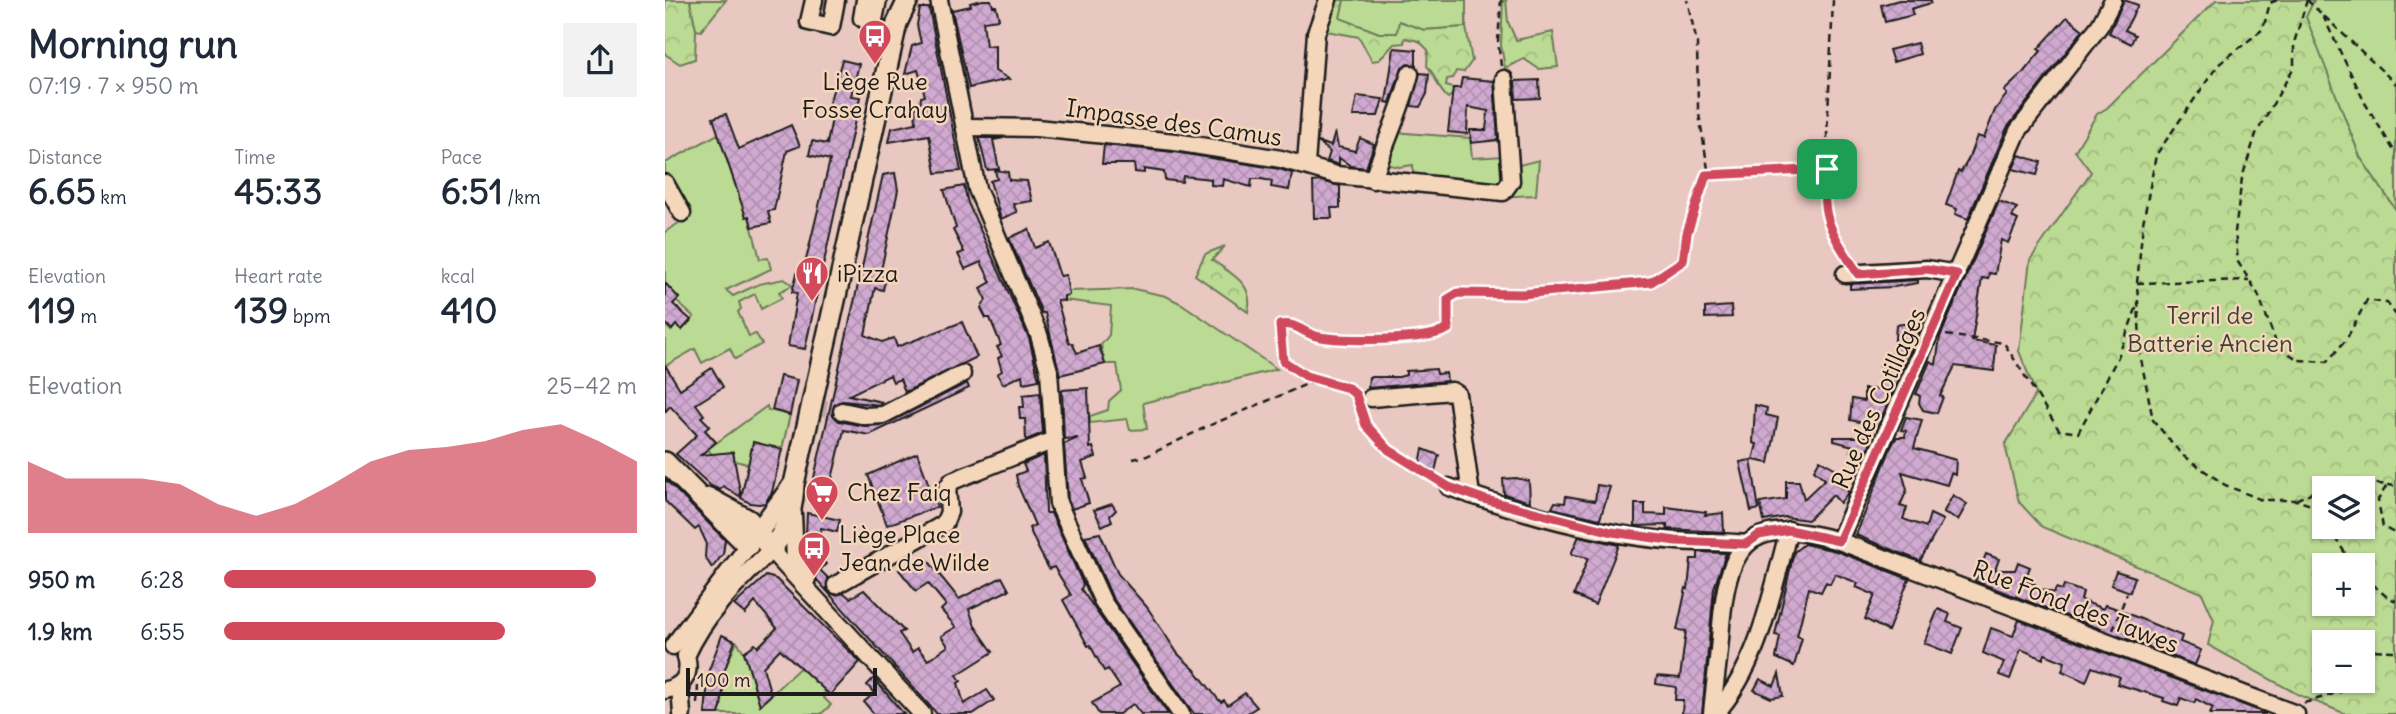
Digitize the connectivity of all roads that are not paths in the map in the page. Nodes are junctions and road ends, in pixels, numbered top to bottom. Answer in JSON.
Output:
{"nodes":[{"id":1,"x":814,"y":0,"type":"edge"},
{"id":2,"x":837,"y":0,"type":"edge"},
{"id":3,"x":865,"y":0,"type":"edge"},
{"id":4,"x":878,"y":0,"type":"edge"},
{"id":5,"x":897,"y":0,"type":"edge"},
{"id":6,"x":908,"y":0,"type":"edge"},
{"id":7,"x":939,"y":0,"type":"edge"},
{"id":8,"x":1328,"y":0,"type":"edge"},
{"id":9,"x":2113,"y":0,"type":"edge"},
{"id":10,"x":873,"y":25,"type":"junction"},
{"id":11,"x":895,"y":30,"type":"junction"},
{"id":12,"x":1410,"y":75,"type":"dead end"},
{"id":13,"x":1504,"y":79,"type":"road end"},
{"id":14,"x":965,"y":127,"type":"junction"},
{"id":15,"x":1306,"y":164,"type":"junction"},
{"id":16,"x":1373,"y":180,"type":"junction"},
{"id":17,"x":665,"y":183,"type":"edge"},
{"id":18,"x":682,"y":213,"type":"dead end"},
{"id":19,"x":1851,"y":274,"type":"road end"},
{"id":20,"x":1957,"y":274,"type":"junction"},
{"id":21,"x":962,"y":374,"type":"dead end"},
{"id":22,"x":1371,"y":398,"type":"dead end"},
{"id":23,"x":842,"y":411,"type":"tunnel mouth"},
{"id":24,"x":1054,"y":440,"type":"junction"},
{"id":25,"x":665,"y":462,"type":"edge"},
{"id":26,"x":794,"y":484,"type":"junction"},
{"id":27,"x":1449,"y":487,"type":"road end"},
{"id":28,"x":1471,"y":495,"type":"junction"},
{"id":29,"x":793,"y":509,"type":"junction"},
{"id":30,"x":1789,"y":530,"type":"junction"},
{"id":31,"x":754,"y":538,"type":"junction"},
{"id":32,"x":1839,"y":541,"type":"junction"},
{"id":33,"x":1746,"y":544,"type":"junction"},
{"id":34,"x":771,"y":550,"type":"junction"},
{"id":35,"x":829,"y":612,"type":"junction"},
{"id":36,"x":675,"y":648,"type":"edge"},
{"id":37,"x":673,"y":688,"type":"edge"},
{"id":38,"x":665,"y":699,"type":"edge"},
{"id":39,"x":674,"y":714,"type":"edge"},
{"id":40,"x":682,"y":714,"type":"edge"},
{"id":41,"x":922,"y":714,"type":"edge"},
{"id":42,"x":1181,"y":714,"type":"edge"},
{"id":43,"x":1713,"y":714,"type":"edge"},
{"id":44,"x":2296,"y":714,"type":"edge"}],
"edges":[{"from":1,"to":2,"type":"street"},
{"from":3,"to":10,"type":"street"},
{"from":4,"to":10,"type":"street"},
{"from":5,"to":11,"type":"main road"},
{"from":6,"to":11,"type":"main road"},
{"from":7,"to":14,"type":"street"},
{"from":8,"to":15,"type":"street"},
{"from":9,"to":20,"type":"street","name":"Rue des Cotillages"},
{"from":10,"to":11,"type":"street"},
{"from":11,"to":26,"type":"main road"},
{"from":12,"to":16,"type":"street"},
{"from":13,"to":16,"type":"street","name":"Impasse des Camus"},
{"from":14,"to":15,"type":"street","name":"Impasse des Camus"},
{"from":14,"to":24,"type":"street"},
{"from":15,"to":16,"type":"street","name":"Impasse des Camus"},
{"from":17,"to":18,"type":"street"},
{"from":19,"to":20,"type":"street","name":"Rue des Cotillages"},
{"from":20,"to":32,"type":"street","name":"Rue des Cotillages"},
{"from":21,"to":23,"type":"street"},
{"from":22,"to":28,"type":"street"},
{"from":24,"to":35,"type":"street"},
{"from":24,"to":42,"type":"street"},
{"from":25,"to":31,"type":"main road"},
{"from":26,"to":29,"type":"main road"},
{"from":26,"to":31,"type":"main road"},
{"from":27,"to":28,"type":"street"},
{"from":28,"to":33,"type":"street"},
{"from":29,"to":34,"type":"main road"},
{"from":29,"to":35,"type":"street"},
{"from":30,"to":32,"type":"street","name":"Rue Fond des Tawes"},
{"from":30,"to":33,"type":"street"},
{"from":30,"to":43,"type":"street"},
{"from":31,"to":34,"type":"main road"},
{"from":31,"to":36,"type":"street"},
{"from":32,"to":44,"type":"street","name":"Rue Fond des Tawes"},
{"from":33,"to":43,"type":"street"},
{"from":34,"to":35,"type":"street"},
{"from":34,"to":36,"type":"street"},
{"from":35,"to":41,"type":"street"},
{"from":36,"to":37,"type":"street"},
{"from":37,"to":40,"type":"street"},
{"from":38,"to":39,"type":"street"}]}
